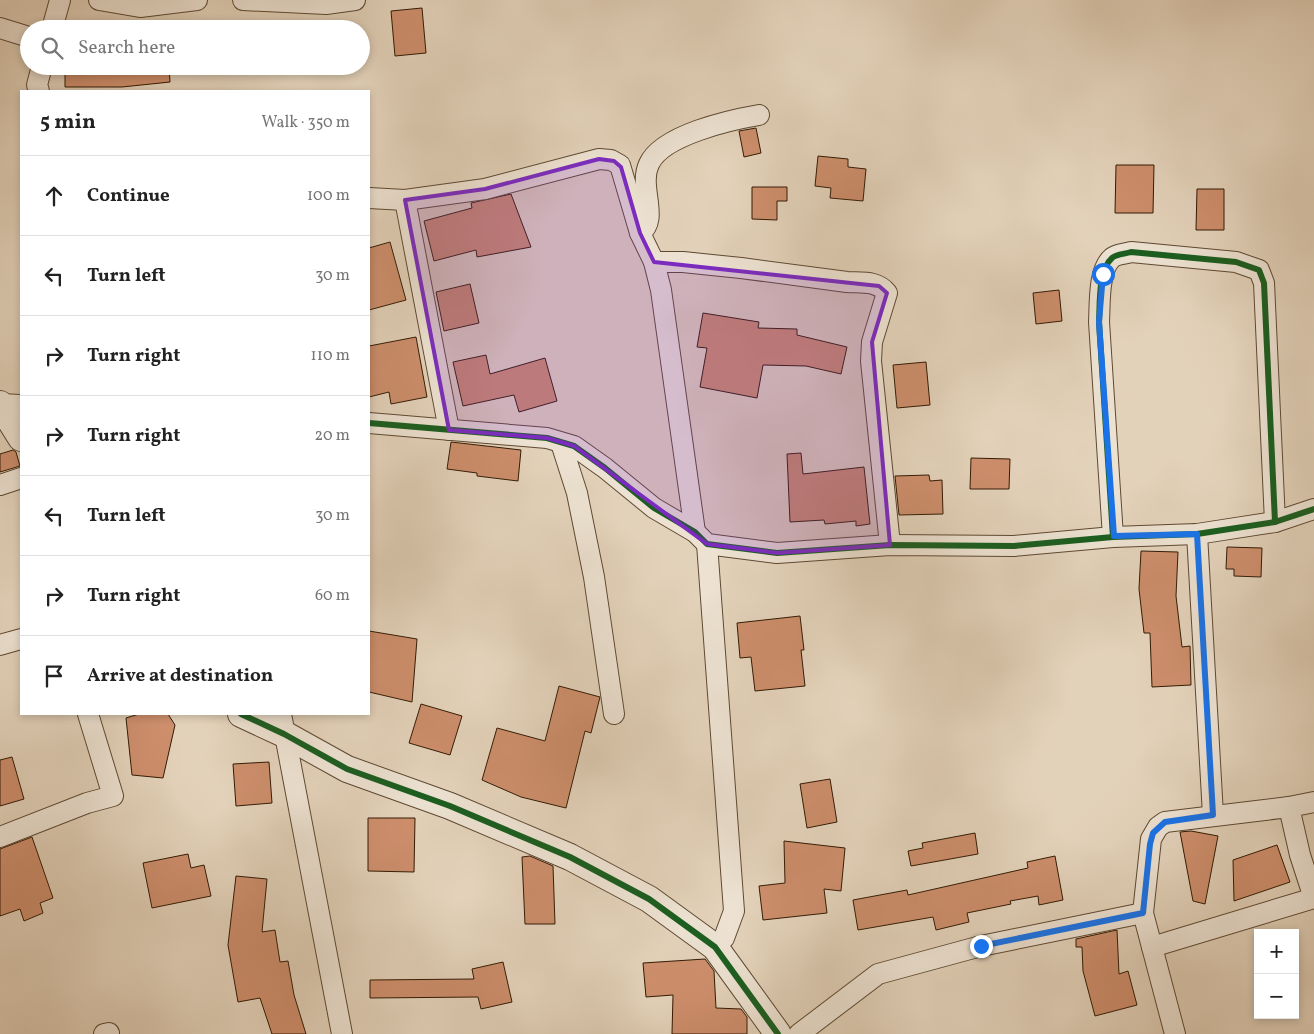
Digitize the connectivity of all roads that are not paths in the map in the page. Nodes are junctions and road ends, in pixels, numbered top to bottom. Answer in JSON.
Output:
{"nodes":[{"id":1,"x":99,"y":0,"type":"edge"},
{"id":2,"x":197,"y":0,"type":"edge"},
{"id":3,"x":243,"y":0,"type":"edge"},
{"id":4,"x":355,"y":0,"type":"edge"},
{"id":5,"x":0,"y":28,"type":"edge"},
{"id":6,"x":20,"y":34,"type":"edge"},
{"id":7,"x":40,"y":75,"type":"edge"},
{"id":8,"x":40,"y":90,"type":"edge"},
{"id":9,"x":759,"y":115,"type":"dead end"},
{"id":10,"x":370,"y":198,"type":"edge"},
{"id":11,"x":405,"y":200,"type":"junction"},
{"id":12,"x":640,"y":233,"type":"junction"},
{"id":13,"x":654,"y":262,"type":"junction"},
{"id":14,"x":0,"y":404,"type":"edge"},
{"id":15,"x":20,"y":405,"type":"edge"},
{"id":16,"x":370,"y":423,"type":"edge"},
{"id":17,"x":448,"y":430,"type":"junction"},
{"id":18,"x":20,"y":436,"type":"edge"},
{"id":19,"x":561,"y":442,"type":"junction"},
{"id":20,"x":20,"y":478,"type":"edge"},
{"id":21,"x":0,"y":485,"type":"edge"},
{"id":22,"x":1314,"y":509,"type":"edge"},
{"id":23,"x":1275,"y":522,"type":"junction"},
{"id":24,"x":1197,"y":534,"type":"junction"},
{"id":25,"x":1114,"y":536,"type":"junction"},
{"id":26,"x":701,"y":538,"type":"junction"},
{"id":27,"x":890,"y":545,"type":"junction"},
{"id":28,"x":20,"y":639,"type":"edge"},
{"id":29,"x":0,"y":645,"type":"edge"},
{"id":30,"x":614,"y":714,"type":"dead end"},
{"id":31,"x":88,"y":715,"type":"edge"},
{"id":32,"x":245,"y":715,"type":"edge"},
{"id":33,"x":283,"y":724,"type":"edge"},
{"id":34,"x":1314,"y":802,"type":"edge"},
{"id":35,"x":1289,"y":807,"type":"junction"},
{"id":36,"x":1213,"y":815,"type":"junction"},
{"id":37,"x":0,"y":837,"type":"edge"},
{"id":38,"x":1314,"y":898,"type":"edge"},
{"id":39,"x":1143,"y":913,"type":"junction"},
{"id":40,"x":715,"y":947,"type":"junction"},
{"id":41,"x":1152,"y":947,"type":"junction"},
{"id":42,"x":342,"y":1034,"type":"edge"},
{"id":43,"x":778,"y":1034,"type":"edge"},
{"id":44,"x":798,"y":1034,"type":"edge"},
{"id":45,"x":1176,"y":1034,"type":"edge"}],
"edges":[{"from":1,"to":2,"type":"street"},
{"from":3,"to":4,"type":"street"},
{"from":5,"to":6,"type":"street"},
{"from":7,"to":8,"type":"street"},
{"from":9,"to":12,"type":"street"},
{"from":10,"to":11,"type":"street"},
{"from":11,"to":12,"type":"street"},
{"from":11,"to":17,"type":"street"},
{"from":12,"to":13,"type":"street"},
{"from":13,"to":26,"type":"street"},
{"from":13,"to":27,"type":"street"},
{"from":14,"to":15,"type":"street"},
{"from":14,"to":18,"type":"street"},
{"from":16,"to":17,"type":"street"},
{"from":17,"to":19,"type":"street"},
{"from":19,"to":26,"type":"street"},
{"from":19,"to":30,"type":"street"},
{"from":20,"to":21,"type":"street"},
{"from":22,"to":23,"type":"street"},
{"from":23,"to":24,"type":"street"},
{"from":23,"to":25,"type":"street"},
{"from":24,"to":25,"type":"street"},
{"from":24,"to":36,"type":"street"},
{"from":25,"to":27,"type":"street"},
{"from":26,"to":27,"type":"street"},
{"from":26,"to":40,"type":"street"},
{"from":28,"to":29,"type":"street"},
{"from":31,"to":37,"type":"street"},
{"from":32,"to":33,"type":"street"},
{"from":33,"to":40,"type":"street"},
{"from":33,"to":42,"type":"street"},
{"from":34,"to":35,"type":"street"},
{"from":35,"to":36,"type":"street"},
{"from":35,"to":38,"type":"street"},
{"from":36,"to":39,"type":"street"},
{"from":38,"to":41,"type":"street"},
{"from":39,"to":41,"type":"street"},
{"from":39,"to":44,"type":"street"},
{"from":40,"to":43,"type":"street"},
{"from":41,"to":45,"type":"street"}]}
